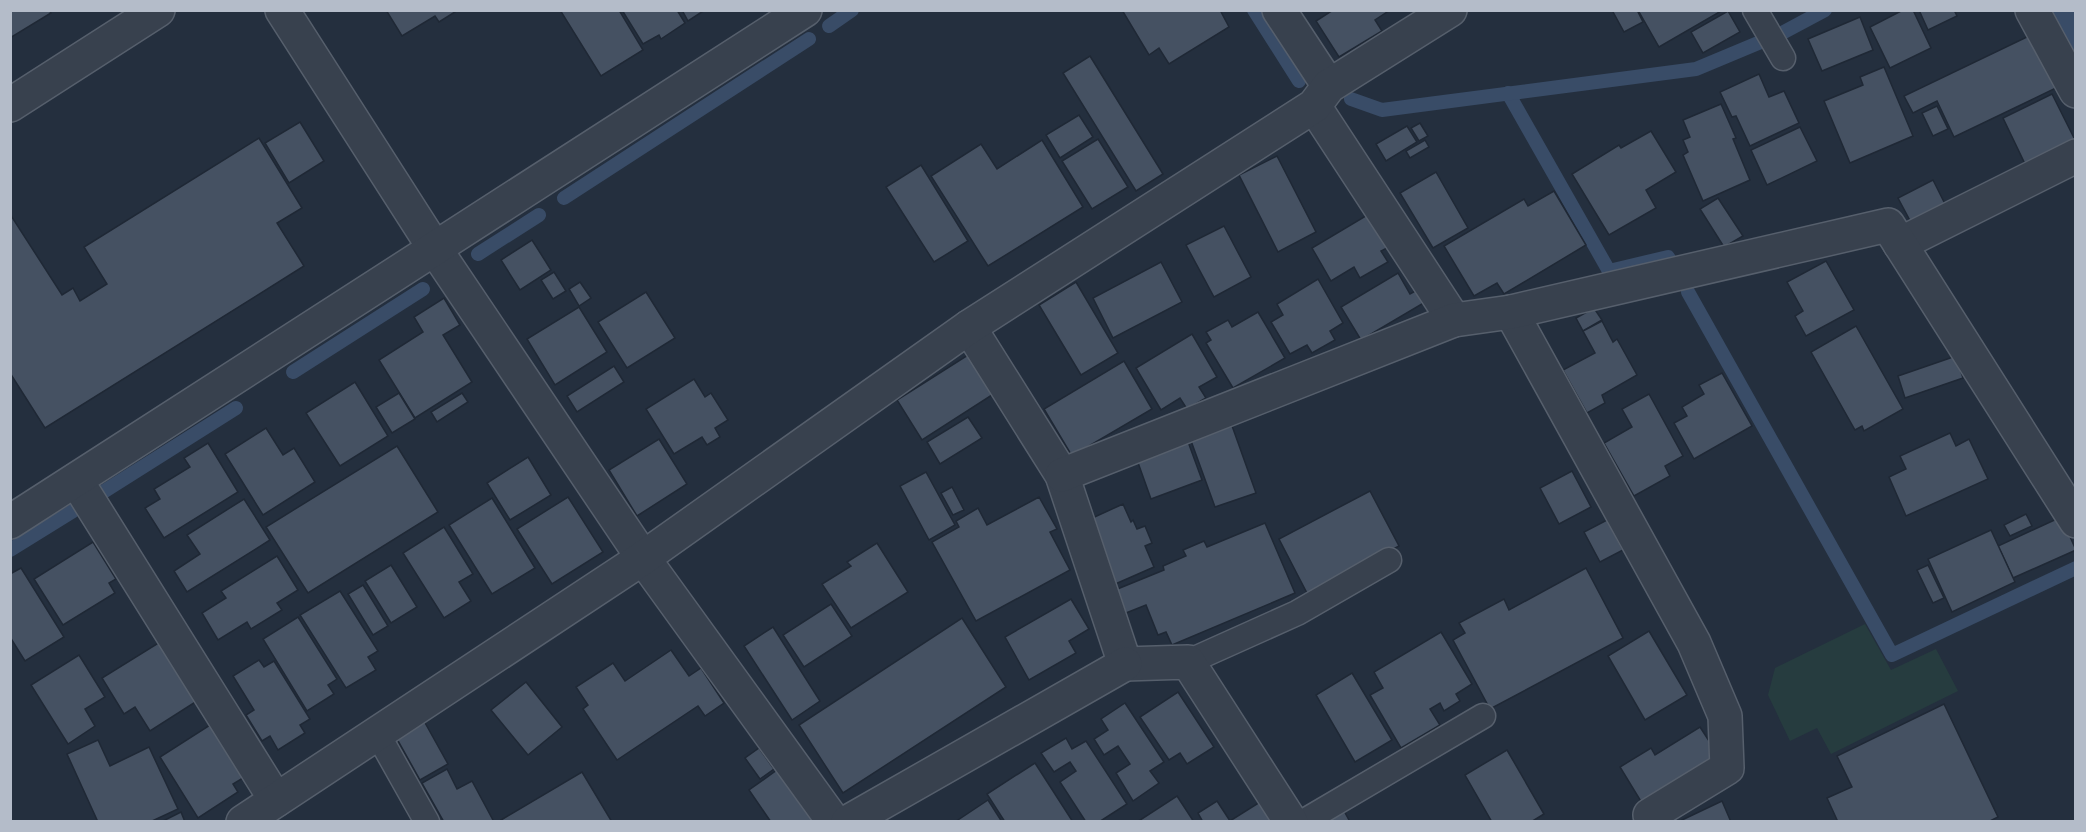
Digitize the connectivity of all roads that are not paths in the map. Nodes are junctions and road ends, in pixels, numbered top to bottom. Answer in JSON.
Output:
{"nodes":[{"id":1,"x":158,"y":10,"type":"edge"},
{"id":2,"x":282,"y":10,"type":"edge"},
{"id":3,"x":805,"y":10,"type":"edge"},
{"id":4,"x":1279,"y":10,"type":"edge"},
{"id":5,"x":1450,"y":10,"type":"edge"},
{"id":6,"x":1755,"y":10,"type":"edge"},
{"id":7,"x":2032,"y":10,"type":"edge"},
{"id":8,"x":1783,"y":58,"type":"dead end"},
{"id":9,"x":2076,"y":92,"type":"edge"},
{"id":10,"x":1322,"y":96,"type":"junction"},
{"id":11,"x":10,"y":105,"type":"edge"},
{"id":12,"x":2076,"y":156,"type":"edge"},
{"id":13,"x":1900,"y":244,"type":"junction"},
{"id":14,"x":435,"y":249,"type":"junction"},
{"id":15,"x":1511,"y":312,"type":"junction"},
{"id":16,"x":1454,"y":320,"type":"junction"},
{"id":17,"x":969,"y":327,"type":"junction"},
{"id":18,"x":1062,"y":474,"type":"junction"},
{"id":19,"x":76,"y":480,"type":"junction"},
{"id":20,"x":2076,"y":521,"type":"edge"},
{"id":21,"x":10,"y":522,"type":"edge"},
{"id":22,"x":643,"y":558,"type":"junction"},
{"id":23,"x":1389,"y":560,"type":"dead end"},
{"id":24,"x":1188,"y":662,"type":"junction"},
{"id":25,"x":1125,"y":664,"type":"junction"},
{"id":26,"x":1483,"y":716,"type":"dead end"},
{"id":27,"x":377,"y":733,"type":"junction"},
{"id":28,"x":276,"y":800,"type":"junction"},
{"id":29,"x":243,"y":822,"type":"edge"},
{"id":30,"x":427,"y":822,"type":"edge"},
{"id":31,"x":834,"y":822,"type":"edge"},
{"id":32,"x":848,"y":822,"type":"edge"},
{"id":33,"x":1291,"y":822,"type":"edge"},
{"id":34,"x":1303,"y":822,"type":"edge"},
{"id":35,"x":1653,"y":822,"type":"edge"}],
"edges":[{"from":1,"to":11,"type":"street"},
{"from":2,"to":14,"type":"street"},
{"from":3,"to":14,"type":"street"},
{"from":4,"to":10,"type":"street"},
{"from":5,"to":10,"type":"street"},
{"from":6,"to":8,"type":"lane"},
{"from":7,"to":9,"type":"street"},
{"from":10,"to":16,"type":"street"},
{"from":10,"to":17,"type":"street"},
{"from":12,"to":13,"type":"street"},
{"from":13,"to":15,"type":"street"},
{"from":13,"to":20,"type":"street"},
{"from":14,"to":19,"type":"street"},
{"from":14,"to":22,"type":"street"},
{"from":15,"to":16,"type":"street"},
{"from":15,"to":35,"type":"street"},
{"from":16,"to":18,"type":"street"},
{"from":17,"to":18,"type":"street"},
{"from":17,"to":22,"type":"street"},
{"from":18,"to":25,"type":"street"},
{"from":19,"to":21,"type":"street"},
{"from":19,"to":28,"type":"street"},
{"from":22,"to":27,"type":"street"},
{"from":22,"to":31,"type":"street"},
{"from":23,"to":24,"type":"lane"},
{"from":24,"to":25,"type":"street"},
{"from":24,"to":33,"type":"street"},
{"from":25,"to":32,"type":"street"},
{"from":26,"to":34,"type":"lane"},
{"from":27,"to":28,"type":"street"},
{"from":27,"to":30,"type":"lane"},
{"from":28,"to":29,"type":"street"}]}
